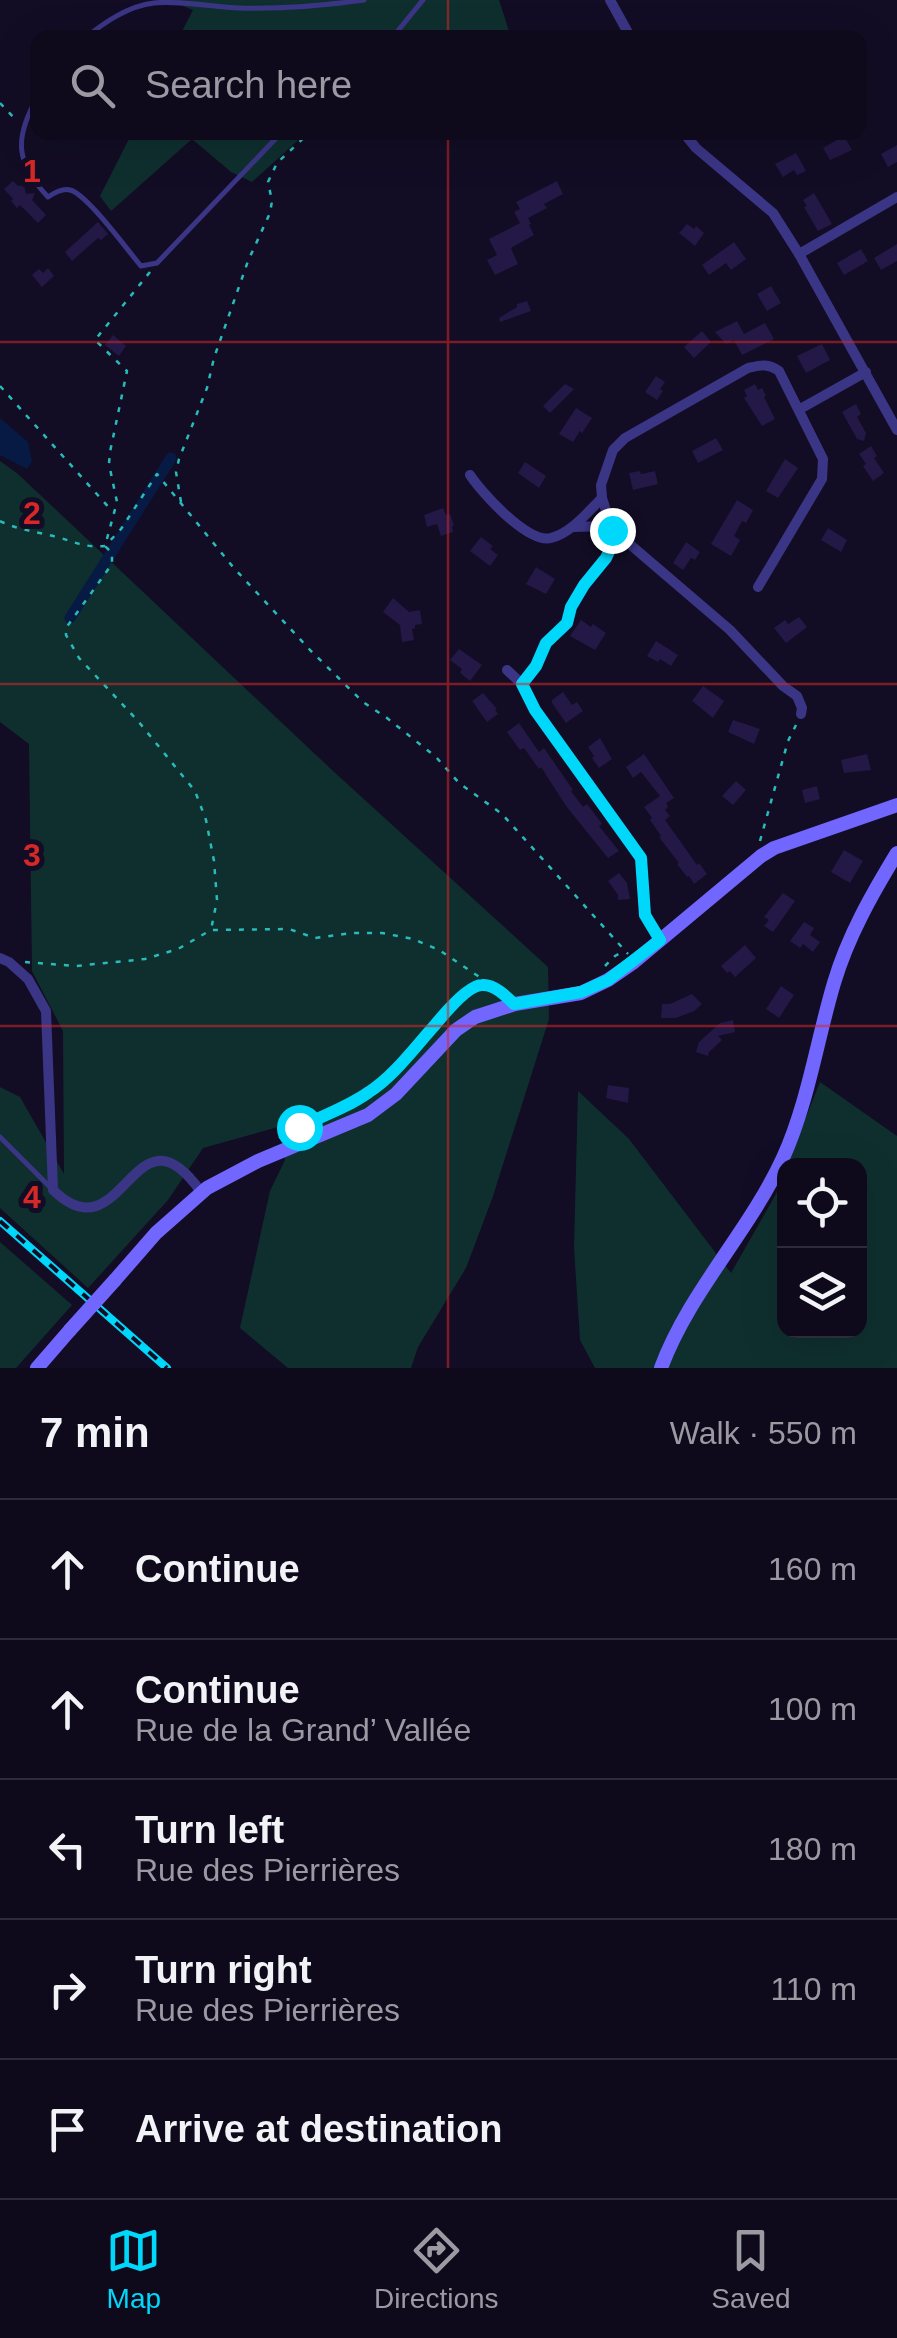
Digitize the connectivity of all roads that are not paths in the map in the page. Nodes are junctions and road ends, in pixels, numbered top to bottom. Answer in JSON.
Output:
{"nodes":[{"id":1,"x":364,"y":0,"type":"edge"},
{"id":2,"x":423,"y":0,"type":"edge"},
{"id":3,"x":610,"y":0,"type":"edge"},
{"id":4,"x":94,"y":30,"type":"edge"},
{"id":5,"x":399,"y":30,"type":"edge"},
{"id":6,"x":627,"y":30,"type":"edge"},
{"id":7,"x":30,"y":115,"type":"edge"},
{"id":8,"x":274,"y":140,"type":"edge"},
{"id":9,"x":690,"y":140,"type":"edge"},
{"id":10,"x":897,"y":197,"type":"edge"},
{"id":11,"x":800,"y":254,"type":"junction"},
{"id":12,"x":866,"y":372,"type":"junction"},
{"id":13,"x":800,"y":409,"type":"junction"},
{"id":14,"x":897,"y":430,"type":"edge"},
{"id":15,"x":470,"y":475,"type":"dead end"},
{"id":16,"x":602,"y":498,"type":"junction"},
{"id":17,"x":572,"y":527,"type":"junction"},
{"id":18,"x":611,"y":528,"type":"junction"},
{"id":19,"x":758,"y":587,"type":"dead end"},
{"id":20,"x":508,"y":670,"type":"dead end"},
{"id":21,"x":801,"y":714,"type":"road end"},
{"id":22,"x":894,"y":808,"type":"edge"},
{"id":23,"x":897,"y":853,"type":"edge"},
{"id":24,"x":660,"y":940,"type":"junction"},
{"id":25,"x":4,"y":960,"type":"edge"},
{"id":26,"x":0,"y":1137,"type":"edge"},
{"id":27,"x":53,"y":1190,"type":"junction"},
{"id":28,"x":201,"y":1192,"type":"junction"},
{"id":29,"x":37,"y":1368,"type":"edge"},
{"id":30,"x":661,"y":1368,"type":"edge"}],
"edges":[{"from":1,"to":4,"type":"lane"},
{"from":2,"to":5,"type":"lane"},
{"from":3,"to":6,"type":"street"},
{"from":7,"to":8,"type":"lane"},
{"from":9,"to":11,"type":"street"},
{"from":10,"to":11,"type":"street"},
{"from":11,"to":12,"type":"street"},
{"from":12,"to":13,"type":"street"},
{"from":12,"to":14,"type":"street"},
{"from":13,"to":16,"type":"street"},
{"from":13,"to":19,"type":"street"},
{"from":15,"to":17,"type":"street"},
{"from":16,"to":17,"type":"street"},
{"from":16,"to":18,"type":"street"},
{"from":17,"to":18,"type":"street"},
{"from":18,"to":21,"type":"street"},
{"from":20,"to":24,"type":"street"},
{"from":22,"to":24,"type":"street"},
{"from":23,"to":30,"type":"street"},
{"from":24,"to":28,"type":"street"},
{"from":25,"to":27,"type":"street"},
{"from":26,"to":27,"type":"lane"},
{"from":27,"to":28,"type":"street"},
{"from":28,"to":29,"type":"street","bridge":true}]}
